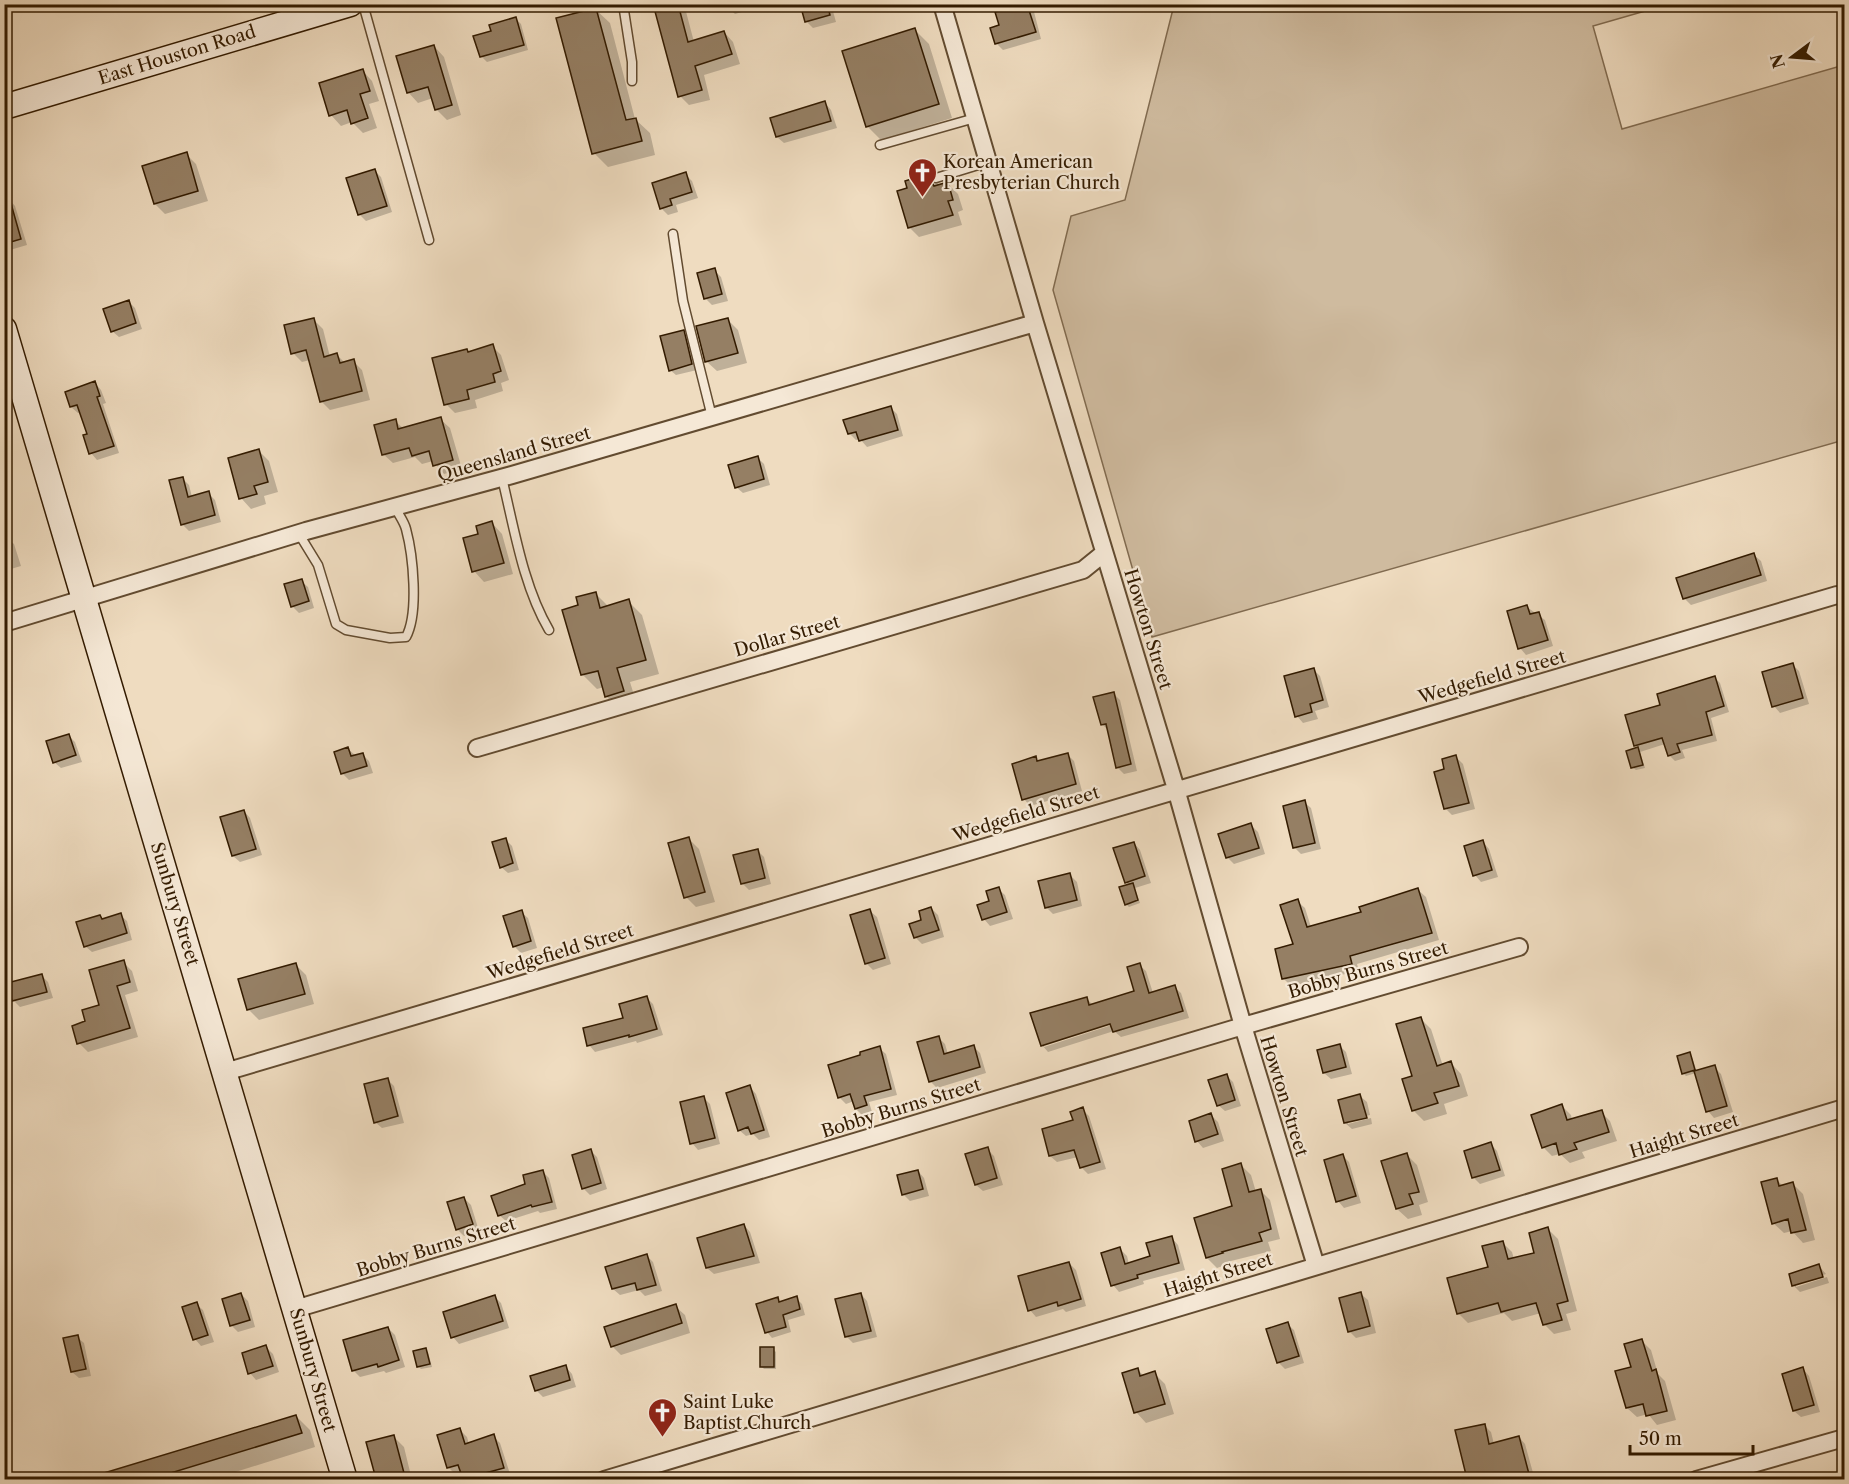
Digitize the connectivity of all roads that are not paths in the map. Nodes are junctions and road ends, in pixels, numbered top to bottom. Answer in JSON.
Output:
{"nodes":[{"id":1,"x":350,"y":4,"type":"edge"},
{"id":2,"x":363,"y":4,"type":"edge"},
{"id":3,"x":623,"y":4,"type":"edge"},
{"id":4,"x":942,"y":4,"type":"edge"},
{"id":5,"x":632,"y":81,"type":"dead end"},
{"id":6,"x":5,"y":104,"type":"edge"},
{"id":7,"x":975,"y":118,"type":"junction"},
{"id":8,"x":880,"y":145,"type":"dead end"},
{"id":9,"x":988,"y":162,"type":"junction"},
{"id":10,"x":936,"y":178,"type":"dead end"},
{"id":11,"x":673,"y":234,"type":"dead end"},
{"id":12,"x":429,"y":240,"type":"dead end"},
{"id":13,"x":1035,"y":323,"type":"junction"},
{"id":14,"x":4,"y":329,"type":"edge"},
{"id":15,"x":712,"y":417,"type":"junction"},
{"id":16,"x":502,"y":478,"type":"junction"},
{"id":17,"x":395,"y":507,"type":"junction"},
{"id":18,"x":299,"y":534,"type":"junction"},
{"id":19,"x":1104,"y":553,"type":"junction"},
{"id":20,"x":1841,"y":592,"type":"edge"},
{"id":21,"x":84,"y":600,"type":"junction"},
{"id":22,"x":4,"y":623,"type":"edge"},
{"id":23,"x":549,"y":630,"type":"dead end"},
{"id":24,"x":477,"y":748,"type":"dead end"},
{"id":25,"x":1176,"y":789,"type":"junction"},
{"id":26,"x":1520,"y":947,"type":"dead end"},
{"id":27,"x":1243,"y":1026,"type":"junction"},
{"id":28,"x":225,"y":1072,"type":"junction"},
{"id":29,"x":1845,"y":1108,"type":"edge"},
{"id":30,"x":1316,"y":1266,"type":"junction"},
{"id":31,"x":295,"y":1309,"type":"junction"},
{"id":32,"x":1845,"y":1438,"type":"edge"},
{"id":33,"x":345,"y":1479,"type":"edge"},
{"id":34,"x":604,"y":1479,"type":"edge"},
{"id":35,"x":1696,"y":1479,"type":"edge"}],
"edges":[{"from":1,"to":6,"type":"street","name":"East Houston Road"},
{"from":2,"to":12,"type":"lane"},
{"from":3,"to":5,"type":"lane"},
{"from":4,"to":7,"type":"street","name":"Howton Street"},
{"from":7,"to":8,"type":"lane"},
{"from":7,"to":9,"type":"street","name":"Howton Street"},
{"from":9,"to":10,"type":"lane"},
{"from":9,"to":13,"type":"street","name":"Howton Street"},
{"from":11,"to":15,"type":"lane"},
{"from":13,"to":15,"type":"street","name":"Queensland Street"},
{"from":13,"to":19,"type":"street","name":"Howton Street"},
{"from":14,"to":21,"type":"street","name":"Sunbury Street"},
{"from":15,"to":16,"type":"street","name":"Queensland Street"},
{"from":16,"to":17,"type":"street","name":"Queensland Street"},
{"from":16,"to":23,"type":"lane"},
{"from":17,"to":18,"type":"street","name":"Queensland Street"},
{"from":17,"to":18,"type":"lane"},
{"from":18,"to":21,"type":"street","name":"Queensland Street"},
{"from":19,"to":24,"type":"street","name":"Dollar Street"},
{"from":19,"to":25,"type":"street","name":"Howton Street"},
{"from":20,"to":25,"type":"street","name":"Wedgefield Street"},
{"from":21,"to":22,"type":"street","name":"Queensland Street"},
{"from":21,"to":28,"type":"street","name":"Sunbury Street"},
{"from":25,"to":27,"type":"street","name":"Howton Street"},
{"from":25,"to":28,"type":"street","name":"Wedgefield Street"},
{"from":26,"to":27,"type":"street","name":"Bobby Burns Street"},
{"from":27,"to":30,"type":"street","name":"Howton Street"},
{"from":27,"to":31,"type":"street","name":"Bobby Burns Street"},
{"from":28,"to":31,"type":"street","name":"Sunbury Street"},
{"from":29,"to":30,"type":"street","name":"Haight Street"},
{"from":30,"to":34,"type":"street","name":"Haight Street"},
{"from":31,"to":33,"type":"street","name":"Sunbury Street"},
{"from":32,"to":35,"type":"street"}]}
